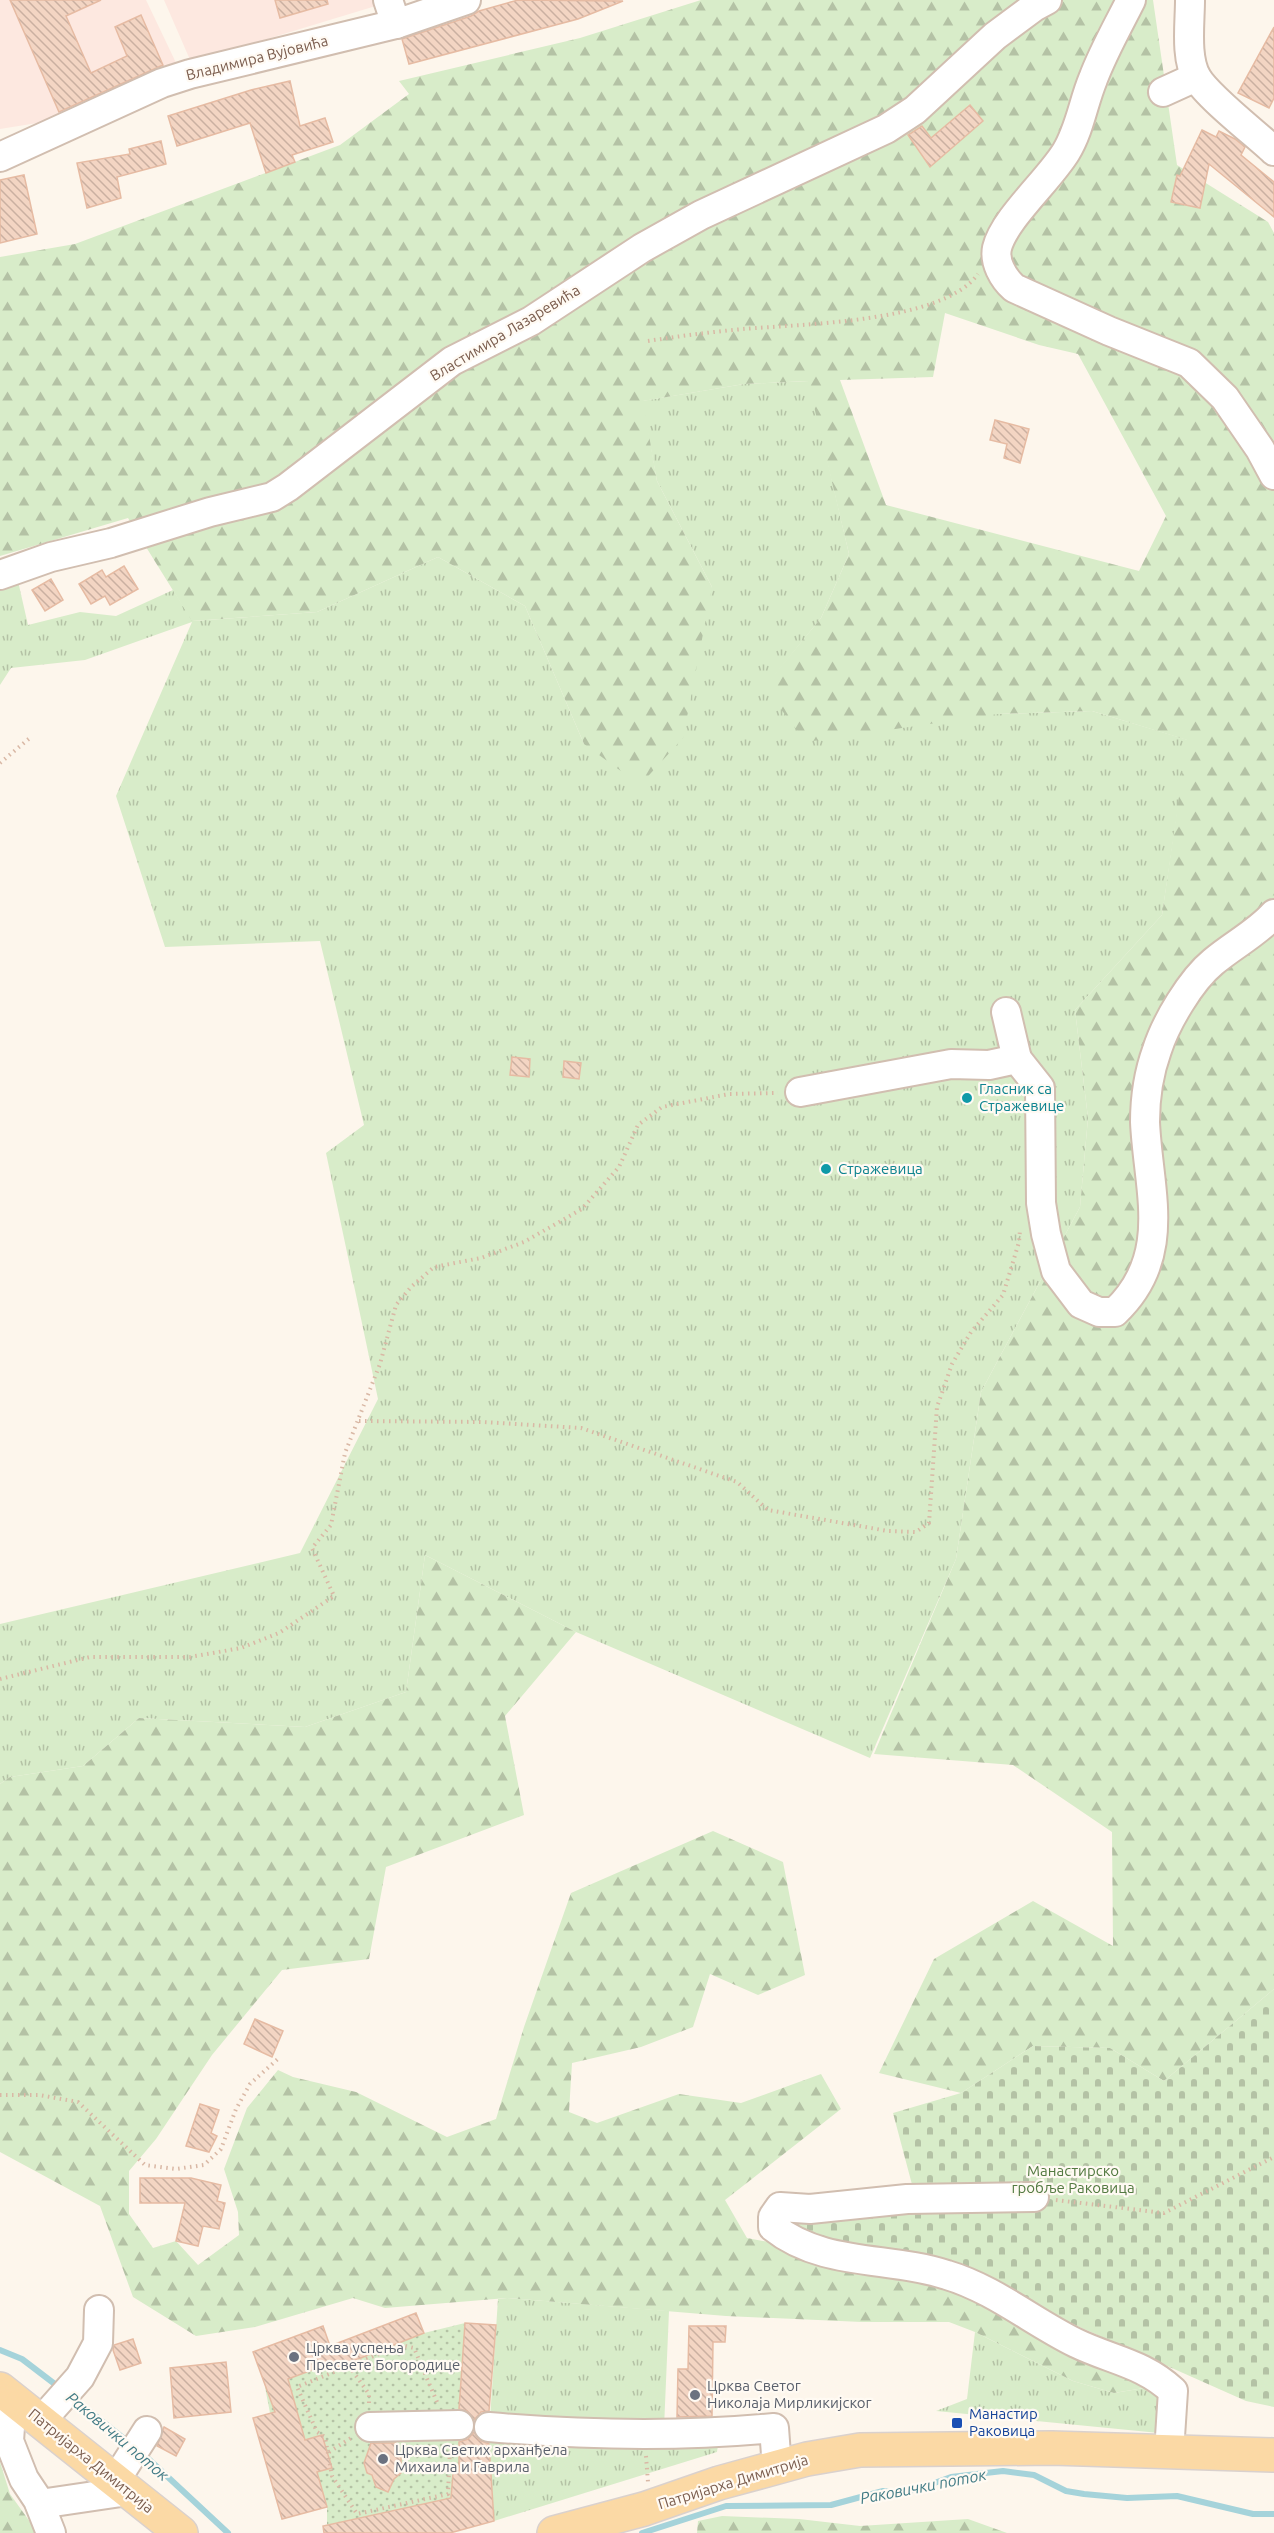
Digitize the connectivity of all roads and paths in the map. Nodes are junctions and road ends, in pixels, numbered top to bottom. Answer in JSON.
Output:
{"nodes":[{"id":1,"x":466,"y":0,"type":"edge"},
{"id":2,"x":1047,"y":0,"type":"edge"},
{"id":3,"x":1131,"y":0,"type":"edge"},
{"id":4,"x":1190,"y":0,"type":"edge"},
{"id":5,"x":389,"y":17,"type":"edge"},
{"id":6,"x":1196,"y":77,"type":"junction"},
{"id":7,"x":1163,"y":92,"type":"dead end"},
{"id":8,"x":1274,"y":152,"type":"edge"},
{"id":9,"x":0,"y":157,"type":"edge"},
{"id":10,"x":997,"y":247,"type":"junction"},
{"id":11,"x":648,"y":341,"type":"dead end"},
{"id":12,"x":1274,"y":476,"type":"edge"},
{"id":13,"x":0,"y":575,"type":"edge"},
{"id":14,"x":32,"y":737,"type":"dead end"},
{"id":15,"x":0,"y":763,"type":"edge"},
{"id":16,"x":1274,"y":914,"type":"edge"},
{"id":17,"x":1006,"y":1012,"type":"dead end"},
{"id":18,"x":1017,"y":1059,"type":"junction"},
{"id":19,"x":800,"y":1092,"type":"joint"},
{"id":20,"x":1020,"y":1220,"type":"dead end"},
{"id":21,"x":359,"y":1421,"type":"junction"},
{"id":22,"x":0,"y":1679,"type":"edge"},
{"id":23,"x":280,"y":2057,"type":"dead end"},
{"id":24,"x":0,"y":2095,"type":"edge"},
{"id":25,"x":1274,"y":2157,"type":"edge"},
{"id":26,"x":1034,"y":2197,"type":"joint"},
{"id":27,"x":99,"y":2310,"type":"dead end"},
{"id":28,"x":349,"y":2366,"type":"dead end"},
{"id":29,"x":6,"y":2393,"type":"edge"},
{"id":30,"x":57,"y":2402,"type":"junction"},
{"id":31,"x":459,"y":2425,"type":"dead end"},
{"id":32,"x":369,"y":2427,"type":"joint"},
{"id":33,"x":489,"y":2427,"type":"dead end"},
{"id":34,"x":644,"y":2433,"type":"junction"},
{"id":35,"x":1169,"y":2452,"type":"junction"},
{"id":36,"x":1274,"y":2455,"type":"edge"},
{"id":37,"x":132,"y":2460,"type":"junction"},
{"id":38,"x":777,"y":2468,"type":"junction"},
{"id":39,"x":40,"y":2504,"type":"junction"},
{"id":40,"x":653,"y":2506,"type":"junction"},
{"id":41,"x":51,"y":2533,"type":"edge"},
{"id":42,"x":181,"y":2533,"type":"edge"},
{"id":43,"x":554,"y":2533,"type":"edge"}],
"edges":[{"from":1,"to":5,"type":"street","name":"Владимира Вујовића"},
{"from":2,"to":13,"type":"street","name":"Властимира Лазаревића"},
{"from":3,"to":10,"type":"street"},
{"from":4,"to":6,"type":"street"},
{"from":5,"to":9,"type":"street","name":"Владимира Вујовића"},
{"from":6,"to":7,"type":"street"},
{"from":6,"to":8,"type":"street"},
{"from":10,"to":11,"type":"path"},
{"from":10,"to":12,"type":"street"},
{"from":14,"to":15,"type":"path"},
{"from":16,"to":18,"type":"street"},
{"from":17,"to":18,"type":"street"},
{"from":18,"to":19,"type":"street"},
{"from":19,"to":21,"type":"path"},
{"from":20,"to":21,"type":"path"},
{"from":21,"to":22,"type":"path"},
{"from":23,"to":24,"type":"path"},
{"from":25,"to":26,"type":"path"},
{"from":26,"to":35,"type":"street"},
{"from":27,"to":30,"type":"street"},
{"from":28,"to":32,"type":"path"},
{"from":29,"to":30,"type":"main road","name":"Патријарха Димитрија"},
{"from":29,"to":39,"type":"street"},
{"from":30,"to":37,"type":"main road","name":"Патријарха Димитрија"},
{"from":31,"to":32,"type":"street"},
{"from":33,"to":34,"type":"street"},
{"from":34,"to":38,"type":"street"},
{"from":34,"to":40,"type":"path"},
{"from":35,"to":36,"type":"main road","name":"Патријарха Димитрија"},
{"from":35,"to":38,"type":"main road","name":"Патријарха Димитрија"},
{"from":37,"to":39,"type":"street"},
{"from":37,"to":42,"type":"main road","name":"Патријарха Димитрија"},
{"from":38,"to":40,"type":"main road","name":"Патријарха Димитрија"},
{"from":39,"to":41,"type":"street"},
{"from":40,"to":43,"type":"main road","name":"Патријарха Димитрија"}]}
